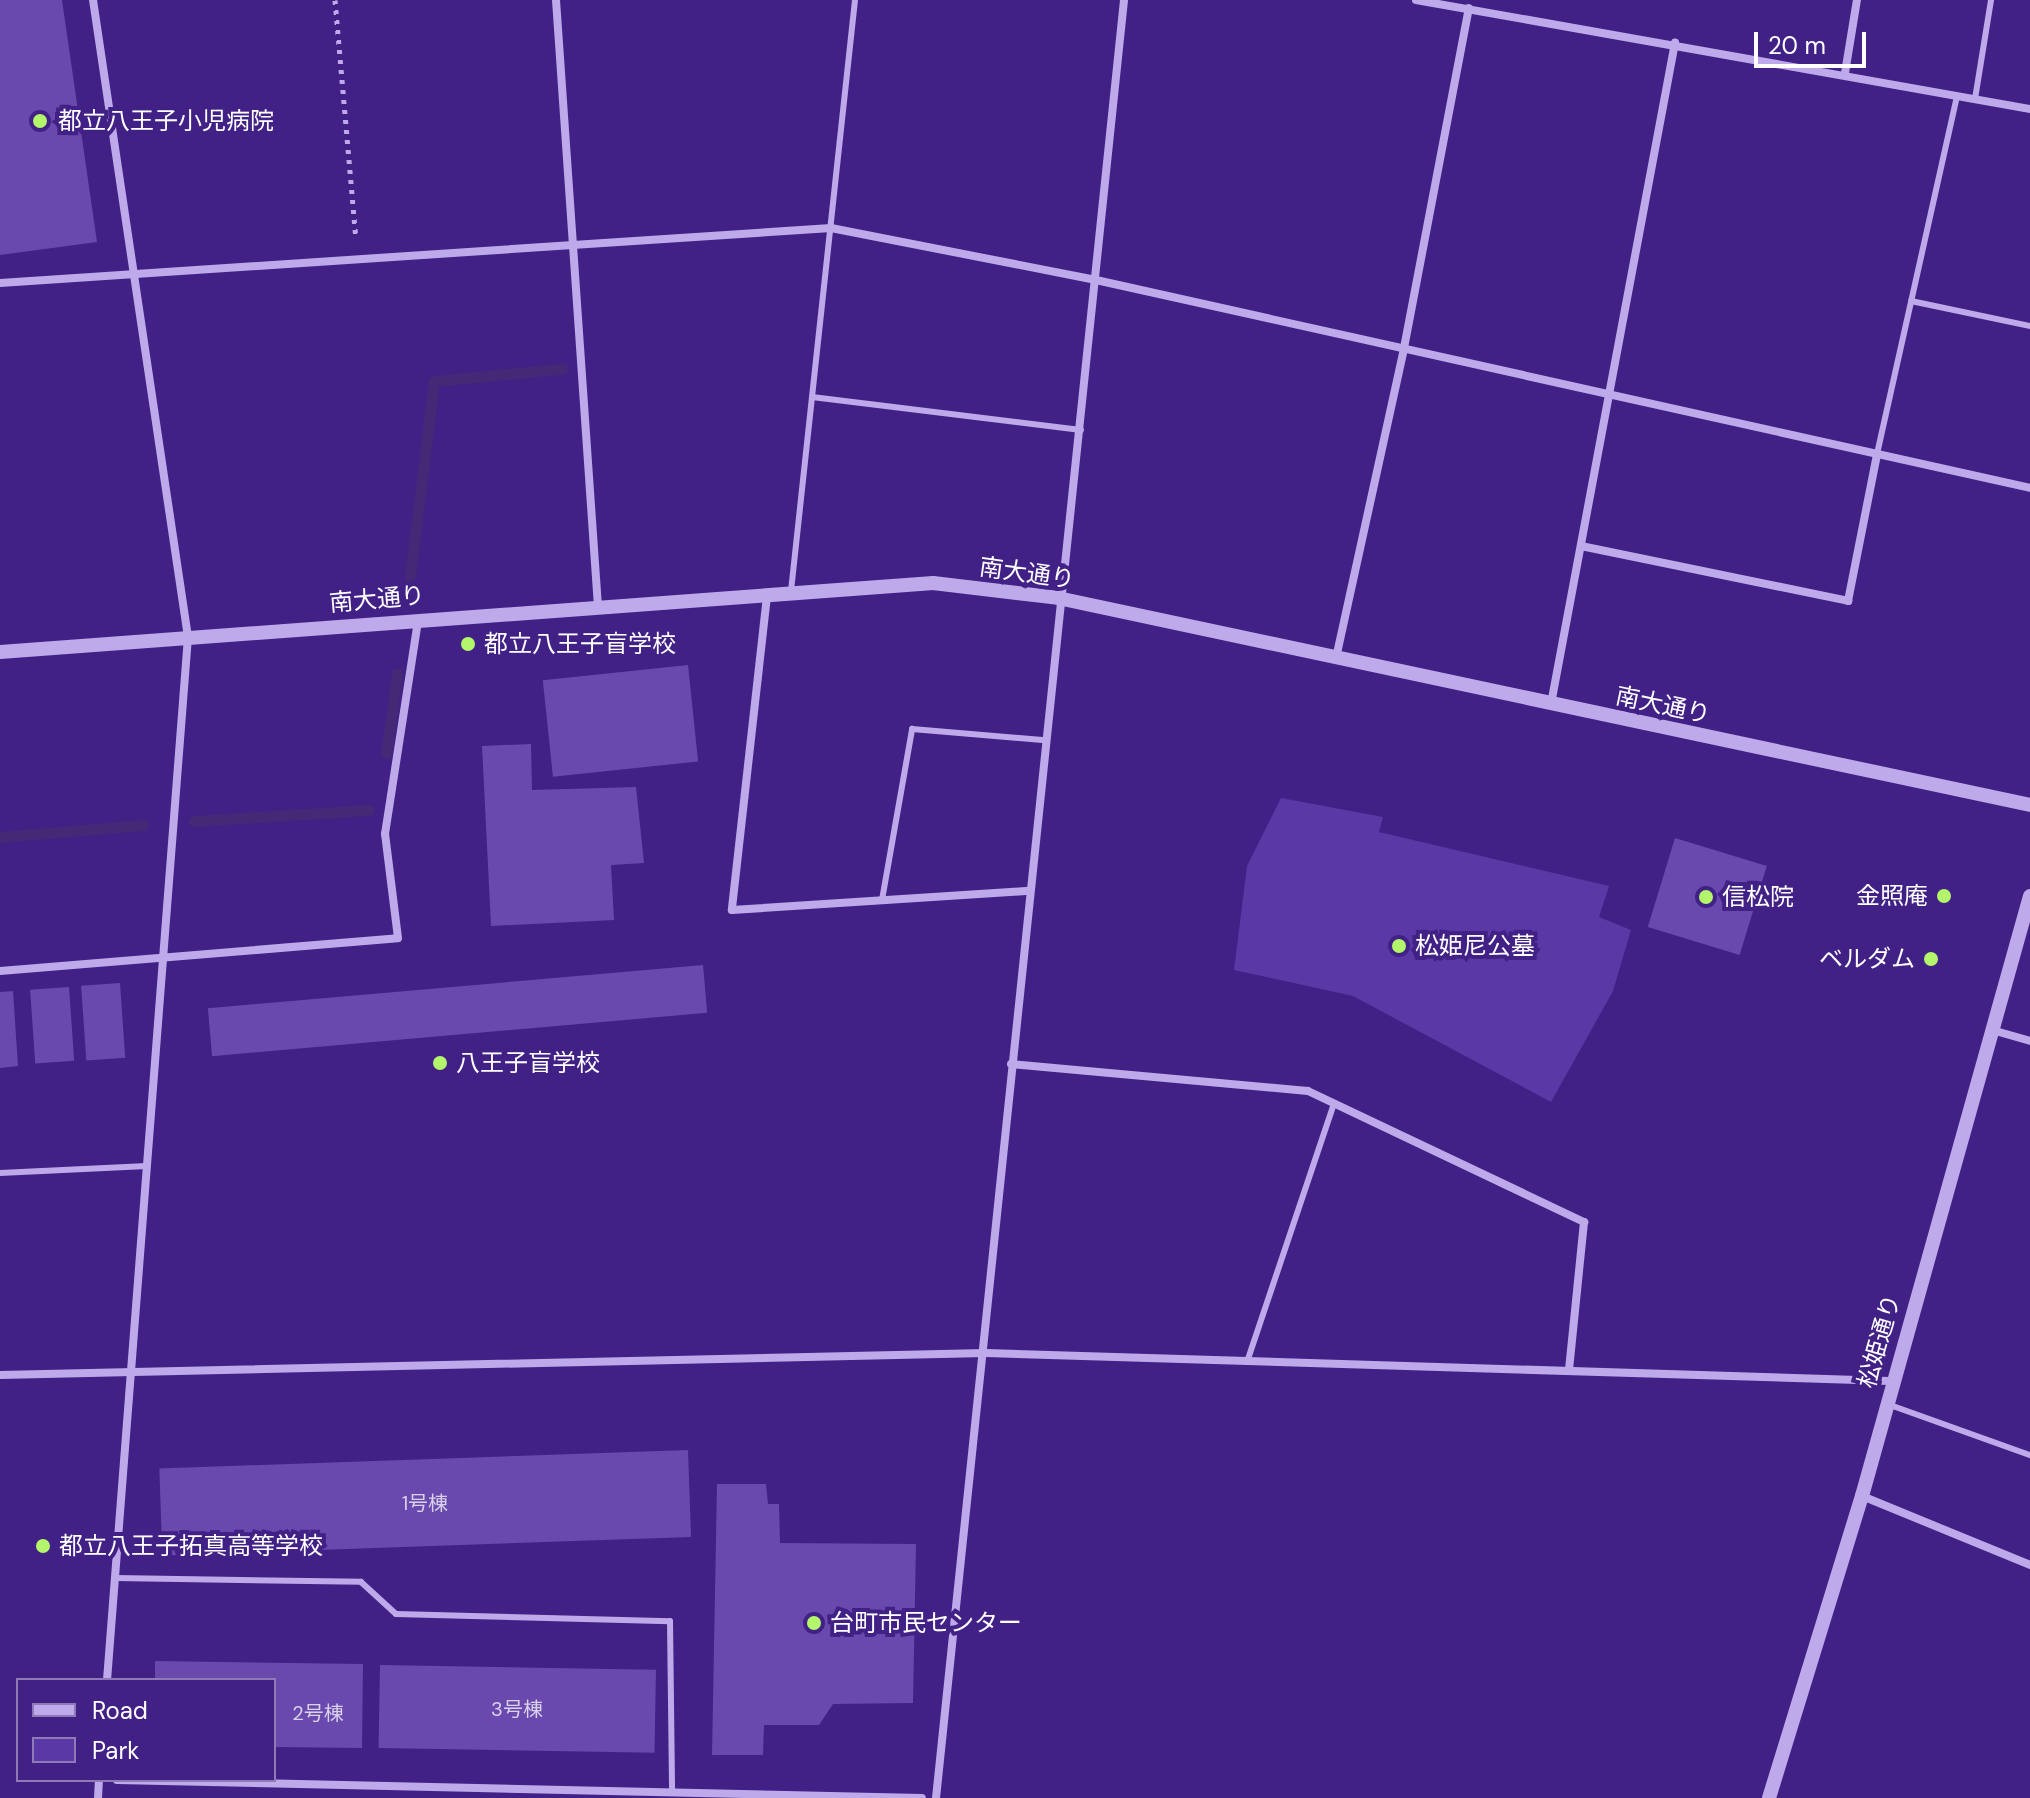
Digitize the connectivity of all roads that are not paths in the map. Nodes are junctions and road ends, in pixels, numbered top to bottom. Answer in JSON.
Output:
{"nodes":[{"id":1,"x":93,"y":0,"type":"edge"},
{"id":2,"x":556,"y":0,"type":"edge"},
{"id":3,"x":855,"y":0,"type":"edge"},
{"id":4,"x":1124,"y":0,"type":"edge"},
{"id":5,"x":1416,"y":0,"type":"edge"},
{"id":6,"x":1857,"y":0,"type":"edge"},
{"id":7,"x":1991,"y":0,"type":"edge"},
{"id":8,"x":1469,"y":8,"type":"junction"},
{"id":9,"x":1675,"y":43,"type":"junction"},
{"id":10,"x":1845,"y":73,"type":"junction"},
{"id":11,"x":1957,"y":96,"type":"junction"},
{"id":12,"x":1975,"y":99,"type":"junction"},
{"id":13,"x":2030,"y":109,"type":"edge"},
{"id":14,"x":831,"y":228,"type":"junction"},
{"id":15,"x":574,"y":241,"type":"junction"},
{"id":16,"x":134,"y":272,"type":"junction"},
{"id":17,"x":1096,"y":280,"type":"junction"},
{"id":18,"x":0,"y":283,"type":"edge"},
{"id":19,"x":1911,"y":301,"type":"junction"},
{"id":20,"x":2030,"y":326,"type":"edge"},
{"id":21,"x":1404,"y":348,"type":"junction"},
{"id":22,"x":1609,"y":394,"type":"junction"},
{"id":23,"x":812,"y":397,"type":"junction"},
{"id":24,"x":1081,"y":430,"type":"junction"},
{"id":25,"x":1877,"y":454,"type":"junction"},
{"id":26,"x":2030,"y":488,"type":"edge"},
{"id":27,"x":1581,"y":546,"type":"junction"},
{"id":28,"x":791,"y":591,"type":"junction"},
{"id":29,"x":767,"y":596,"type":"junction"},
{"id":30,"x":1058,"y":598,"type":"junction"},
{"id":31,"x":598,"y":606,"type":"junction"},
{"id":32,"x":418,"y":618,"type":"junction"},
{"id":33,"x":188,"y":637,"type":"junction"},
{"id":34,"x":0,"y":652,"type":"edge"},
{"id":35,"x":1336,"y":658,"type":"junction"},
{"id":36,"x":1551,"y":705,"type":"junction"},
{"id":37,"x":1043,"y":740,"type":"junction"},
{"id":38,"x":2030,"y":805,"type":"edge"},
{"id":39,"x":1028,"y":891,"type":"junction"},
{"id":40,"x":2030,"y":896,"type":"edge"},
{"id":41,"x":882,"y":900,"type":"junction"},
{"id":42,"x":165,"y":959,"type":"junction"},
{"id":43,"x":0,"y":971,"type":"edge"},
{"id":44,"x":1992,"y":1030,"type":"junction"},
{"id":45,"x":2030,"y":1041,"type":"edge"},
{"id":46,"x":1011,"y":1064,"type":"junction"},
{"id":47,"x":1334,"y":1104,"type":"junction"},
{"id":48,"x":147,"y":1166,"type":"junction"},
{"id":49,"x":0,"y":1173,"type":"edge"},
{"id":50,"x":986,"y":1353,"type":"junction"},
{"id":51,"x":1246,"y":1363,"type":"junction"},
{"id":52,"x":1569,"y":1369,"type":"junction"},
{"id":53,"x":130,"y":1372,"type":"junction"},
{"id":54,"x":0,"y":1375,"type":"edge"},
{"id":55,"x":1890,"y":1381,"type":"junction"},
{"id":56,"x":1884,"y":1404,"type":"junction"},
{"id":57,"x":2030,"y":1455,"type":"edge"},
{"id":58,"x":1862,"y":1496,"type":"junction"},
{"id":59,"x":2030,"y":1565,"type":"edge"},
{"id":60,"x":115,"y":1578,"type":"junction"},
{"id":61,"x":107,"y":1678,"type":"edge"},
{"id":62,"x":210,"y":1782,"type":"edge"},
{"id":63,"x":672,"y":1792,"type":"junction"},
{"id":64,"x":922,"y":1798,"type":"edge"},
{"id":65,"x":936,"y":1798,"type":"edge"},
{"id":66,"x":1769,"y":1798,"type":"edge"}],
"edges":[{"from":1,"to":16,"type":"street"},
{"from":2,"to":15,"type":"street"},
{"from":3,"to":14,"type":"lane"},
{"from":4,"to":17,"type":"street"},
{"from":5,"to":8,"type":"street"},
{"from":6,"to":10,"type":"street"},
{"from":7,"to":12,"type":"lane"},
{"from":8,"to":9,"type":"street"},
{"from":8,"to":21,"type":"street"},
{"from":9,"to":10,"type":"street"},
{"from":9,"to":22,"type":"street"},
{"from":10,"to":11,"type":"street"},
{"from":11,"to":12,"type":"street"},
{"from":11,"to":19,"type":"lane"},
{"from":12,"to":13,"type":"street"},
{"from":14,"to":15,"type":"street"},
{"from":14,"to":17,"type":"street"},
{"from":14,"to":23,"type":"lane"},
{"from":15,"to":16,"type":"street"},
{"from":15,"to":31,"type":"street"},
{"from":16,"to":18,"type":"street"},
{"from":16,"to":33,"type":"street"},
{"from":17,"to":21,"type":"street"},
{"from":17,"to":24,"type":"street"},
{"from":19,"to":20,"type":"lane"},
{"from":19,"to":25,"type":"lane"},
{"from":21,"to":22,"type":"street"},
{"from":21,"to":35,"type":"street"},
{"from":22,"to":25,"type":"street"},
{"from":22,"to":27,"type":"street"},
{"from":23,"to":24,"type":"lane"},
{"from":23,"to":28,"type":"lane"},
{"from":24,"to":30,"type":"street"},
{"from":25,"to":26,"type":"street"},
{"from":25,"to":27,"type":"street"},
{"from":27,"to":36,"type":"street"},
{"from":28,"to":29,"type":"street","name":"南大通り"},
{"from":28,"to":30,"type":"street","name":"南大通り"},
{"from":29,"to":31,"type":"street","name":"南大通り"},
{"from":29,"to":41,"type":"street"},
{"from":30,"to":35,"type":"street","name":"南大通り"},
{"from":30,"to":37,"type":"street"},
{"from":31,"to":32,"type":"street","name":"南大通り"},
{"from":32,"to":33,"type":"street","name":"南大通り"},
{"from":32,"to":42,"type":"street"},
{"from":33,"to":34,"type":"street","name":"南大通り"},
{"from":33,"to":42,"type":"street"},
{"from":35,"to":36,"type":"street","name":"南大通り"},
{"from":36,"to":38,"type":"street","name":"南大通り"},
{"from":37,"to":39,"type":"street"},
{"from":37,"to":41,"type":"lane"},
{"from":39,"to":41,"type":"street"},
{"from":39,"to":46,"type":"street"},
{"from":40,"to":44,"type":"street","name":"松姫通り"},
{"from":42,"to":43,"type":"street"},
{"from":42,"to":48,"type":"street"},
{"from":44,"to":45,"type":"street"},
{"from":44,"to":55,"type":"street","name":"松姫通り"},
{"from":46,"to":47,"type":"street"},
{"from":46,"to":50,"type":"street"},
{"from":47,"to":51,"type":"lane"},
{"from":47,"to":52,"type":"street"},
{"from":48,"to":49,"type":"lane"},
{"from":48,"to":53,"type":"street"},
{"from":50,"to":51,"type":"street"},
{"from":50,"to":53,"type":"street"},
{"from":50,"to":65,"type":"street"},
{"from":51,"to":52,"type":"street"},
{"from":52,"to":55,"type":"street"},
{"from":53,"to":54,"type":"street"},
{"from":53,"to":60,"type":"street"},
{"from":55,"to":56,"type":"street","name":"松姫通り"},
{"from":56,"to":57,"type":"lane"},
{"from":56,"to":58,"type":"street","name":"松姫通り"},
{"from":58,"to":59,"type":"street"},
{"from":58,"to":66,"type":"street","name":"松姫通り"},
{"from":60,"to":61,"type":"street"},
{"from":60,"to":63,"type":"lane"},
{"from":62,"to":63,"type":"street"},
{"from":63,"to":64,"type":"street"}]}
